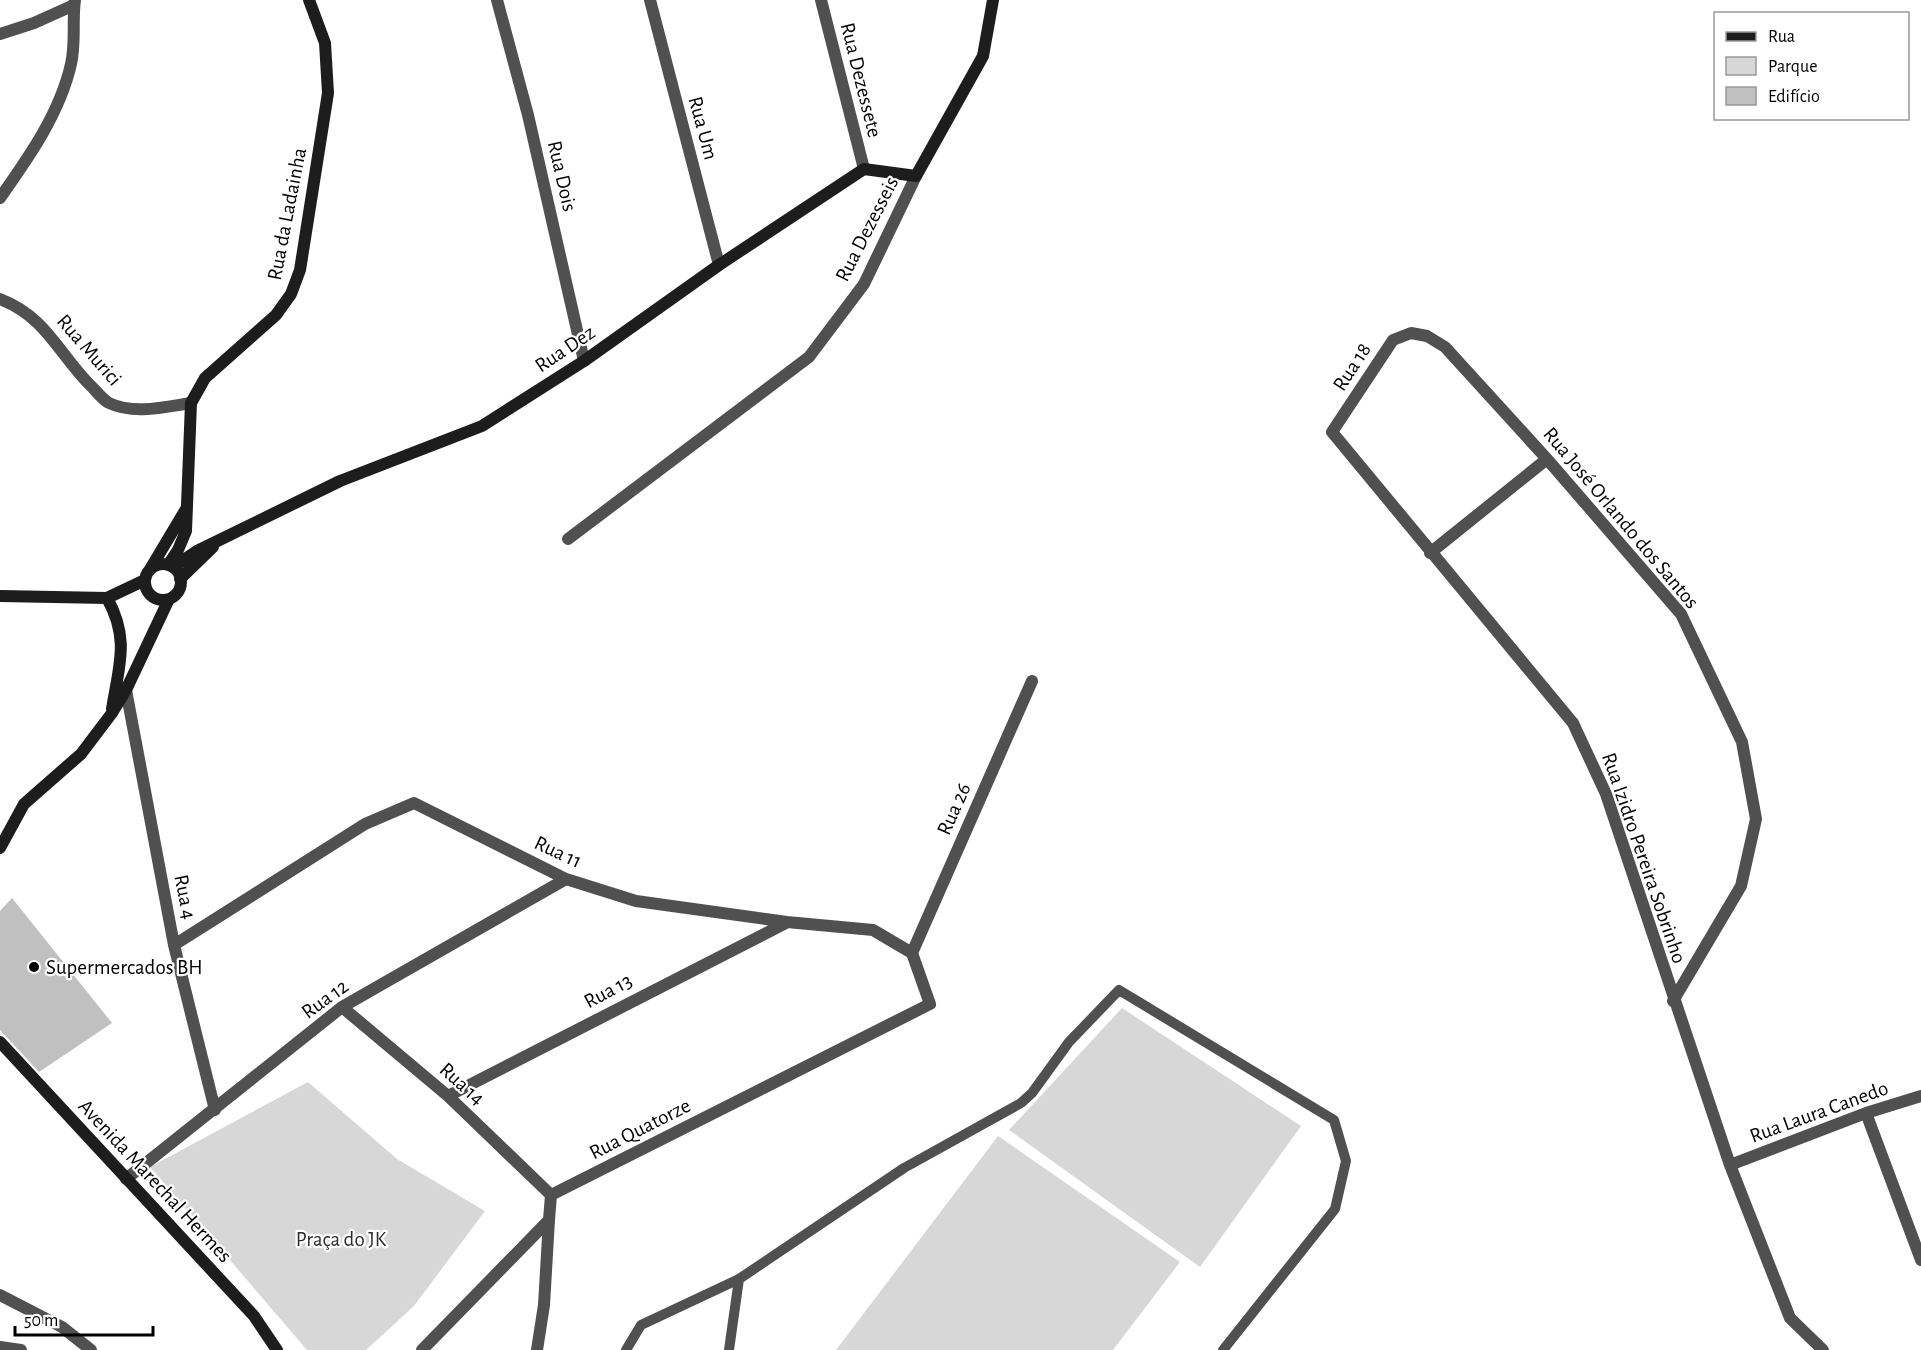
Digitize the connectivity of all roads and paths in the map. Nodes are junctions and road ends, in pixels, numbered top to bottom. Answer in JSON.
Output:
{"nodes":[{"id":1,"x":309,"y":0,"type":"edge"},
{"id":2,"x":497,"y":0,"type":"edge"},
{"id":3,"x":650,"y":0,"type":"edge"},
{"id":4,"x":821,"y":0,"type":"edge"},
{"id":5,"x":993,"y":0,"type":"edge"},
{"id":6,"x":74,"y":3,"type":"edge"},
{"id":7,"x":0,"y":34,"type":"edge"},
{"id":8,"x":864,"y":169,"type":"junction"},
{"id":9,"x":916,"y":176,"type":"junction"},
{"id":10,"x":0,"y":198,"type":"edge"},
{"id":11,"x":719,"y":265,"type":"junction"},
{"id":12,"x":0,"y":299,"type":"edge"},
{"id":13,"x":1411,"y":333,"type":"joint"},
{"id":14,"x":584,"y":361,"type":"junction"},
{"id":15,"x":191,"y":404,"type":"junction"},
{"id":16,"x":1332,"y":432,"type":"joint"},
{"id":17,"x":1547,"y":459,"type":"junction"},
{"id":18,"x":189,"y":506,"type":"junction"},
{"id":19,"x":568,"y":539,"type":"dead end"},
{"id":20,"x":218,"y":541,"type":"junction"},
{"id":21,"x":1430,"y":553,"type":"junction"},
{"id":22,"x":170,"y":566,"type":"junction"},
{"id":23,"x":146,"y":577,"type":"junction"},
{"id":24,"x":180,"y":579,"type":"junction"},
{"id":25,"x":0,"y":596,"type":"edge"},
{"id":26,"x":107,"y":598,"type":"junction"},
{"id":27,"x":169,"y":599,"type":"junction"},
{"id":28,"x":1032,"y":681,"type":"dead end"},
{"id":29,"x":126,"y":690,"type":"junction"},
{"id":30,"x":112,"y":713,"type":"junction"},
{"id":31,"x":0,"y":848,"type":"edge"},
{"id":32,"x":566,"y":879,"type":"junction"},
{"id":33,"x":787,"y":922,"type":"junction"},
{"id":34,"x":174,"y":945,"type":"junction"},
{"id":35,"x":912,"y":953,"type":"junction"},
{"id":36,"x":1673,"y":1001,"type":"junction"},
{"id":37,"x":342,"y":1007,"type":"junction"},
{"id":38,"x":0,"y":1041,"type":"edge"},
{"id":39,"x":448,"y":1096,"type":"junction"},
{"id":40,"x":1921,"y":1096,"type":"edge"},
{"id":41,"x":215,"y":1110,"type":"junction"},
{"id":42,"x":1866,"y":1113,"type":"junction"},
{"id":43,"x":1730,"y":1165,"type":"junction"},
{"id":44,"x":126,"y":1179,"type":"junction"},
{"id":45,"x":551,"y":1195,"type":"junction"},
{"id":46,"x":549,"y":1220,"type":"junction"},
{"id":47,"x":1921,"y":1260,"type":"edge"},
{"id":48,"x":739,"y":1279,"type":"junction"},
{"id":49,"x":0,"y":1295,"type":"edge"},
{"id":50,"x":0,"y":1347,"type":"edge"},
{"id":51,"x":21,"y":1350,"type":"edge"},
{"id":52,"x":91,"y":1350,"type":"edge"},
{"id":53,"x":277,"y":1350,"type":"edge"},
{"id":54,"x":422,"y":1350,"type":"edge"},
{"id":55,"x":537,"y":1350,"type":"edge"},
{"id":56,"x":626,"y":1350,"type":"edge"},
{"id":57,"x":729,"y":1350,"type":"edge"},
{"id":58,"x":1223,"y":1350,"type":"edge"},
{"id":59,"x":1822,"y":1350,"type":"edge"}],
"edges":[{"from":1,"to":15,"type":"street","name":"Rua da Ladainha"},
{"from":2,"to":14,"type":"street","name":"Rua Dois"},
{"from":3,"to":11,"type":"street","name":"Rua Um"},
{"from":4,"to":8,"type":"street","name":"Rua Dezessete"},
{"from":5,"to":9,"type":"street","name":"Rua Dezesseis"},
{"from":6,"to":7,"type":"street"},
{"from":6,"to":10,"type":"street"},
{"from":8,"to":9,"type":"street"},
{"from":8,"to":11,"type":"street","name":"Rua Dez"},
{"from":9,"to":19,"type":"street","name":"Rua Dezesseis"},
{"from":11,"to":14,"type":"street","name":"Rua Dez"},
{"from":12,"to":15,"type":"street","name":"Rua Murici"},
{"from":13,"to":16,"type":"street","name":"Rua 18"},
{"from":13,"to":17,"type":"street","name":"Rua José Orlando dos Santos"},
{"from":14,"to":20,"type":"street","name":"Rua Dez"},
{"from":15,"to":18,"type":"street","name":"Rua da Ladainha"},
{"from":16,"to":21,"type":"street","name":"Rua Izidro Pereira Sobrinho"},
{"from":17,"to":21,"type":"street"},
{"from":17,"to":36,"type":"street","name":"Rua José Orlando dos Santos"},
{"from":18,"to":22,"type":"street","name":"Rua da Ladainha"},
{"from":18,"to":23,"type":"street"},
{"from":20,"to":22,"type":"street","name":"Rua Dez"},
{"from":20,"to":24,"type":"street","name":"Rua Dez"},
{"from":21,"to":36,"type":"street","name":"Rua Izidro Pereira Sobrinho"},
{"from":22,"to":23,"type":"street"},
{"from":22,"to":24,"type":"street"},
{"from":23,"to":26,"type":"street"},
{"from":23,"to":27,"type":"street"},
{"from":24,"to":27,"type":"street"},
{"from":25,"to":26,"type":"street"},
{"from":26,"to":30,"type":"street"},
{"from":27,"to":29,"type":"street"},
{"from":28,"to":35,"type":"street","name":"Rua 26"},
{"from":29,"to":30,"type":"street"},
{"from":29,"to":34,"type":"street","name":"Rua 4"},
{"from":30,"to":31,"type":"street"},
{"from":32,"to":33,"type":"street","name":"Rua 11"},
{"from":32,"to":34,"type":"street","name":"Rua 11"},
{"from":32,"to":37,"type":"street","name":"Rua 12"},
{"from":33,"to":35,"type":"street","name":"Rua 11"},
{"from":33,"to":39,"type":"street","name":"Rua 13"},
{"from":34,"to":41,"type":"street","name":"Rua 4"},
{"from":35,"to":45,"type":"street","name":"Rua Quatorze"},
{"from":36,"to":43,"type":"street","name":"Rua Izidro Pereira Sobrinho"},
{"from":37,"to":39,"type":"street","name":"Rua 14"},
{"from":37,"to":41,"type":"street","name":"Rua 12"},
{"from":38,"to":44,"type":"street","name":"Avenida Marechal Hermes"},
{"from":39,"to":45,"type":"street","name":"Rua 14"},
{"from":40,"to":42,"type":"street","name":"Rua Laura Canedo"},
{"from":41,"to":44,"type":"street","name":"Rua 12"},
{"from":42,"to":43,"type":"street","name":"Rua Laura Canedo"},
{"from":42,"to":47,"type":"street"},
{"from":43,"to":59,"type":"street","name":"Rua Izidro Pereira Sobrinho"},
{"from":44,"to":53,"type":"street","name":"Avenida Marechal Hermes"},
{"from":45,"to":46,"type":"street"},
{"from":46,"to":54,"type":"street"},
{"from":46,"to":55,"type":"street"},
{"from":48,"to":56,"type":"lane"},
{"from":48,"to":57,"type":"lane"},
{"from":48,"to":58,"type":"lane"},
{"from":49,"to":52,"type":"street"},
{"from":50,"to":51,"type":"street"}]}
